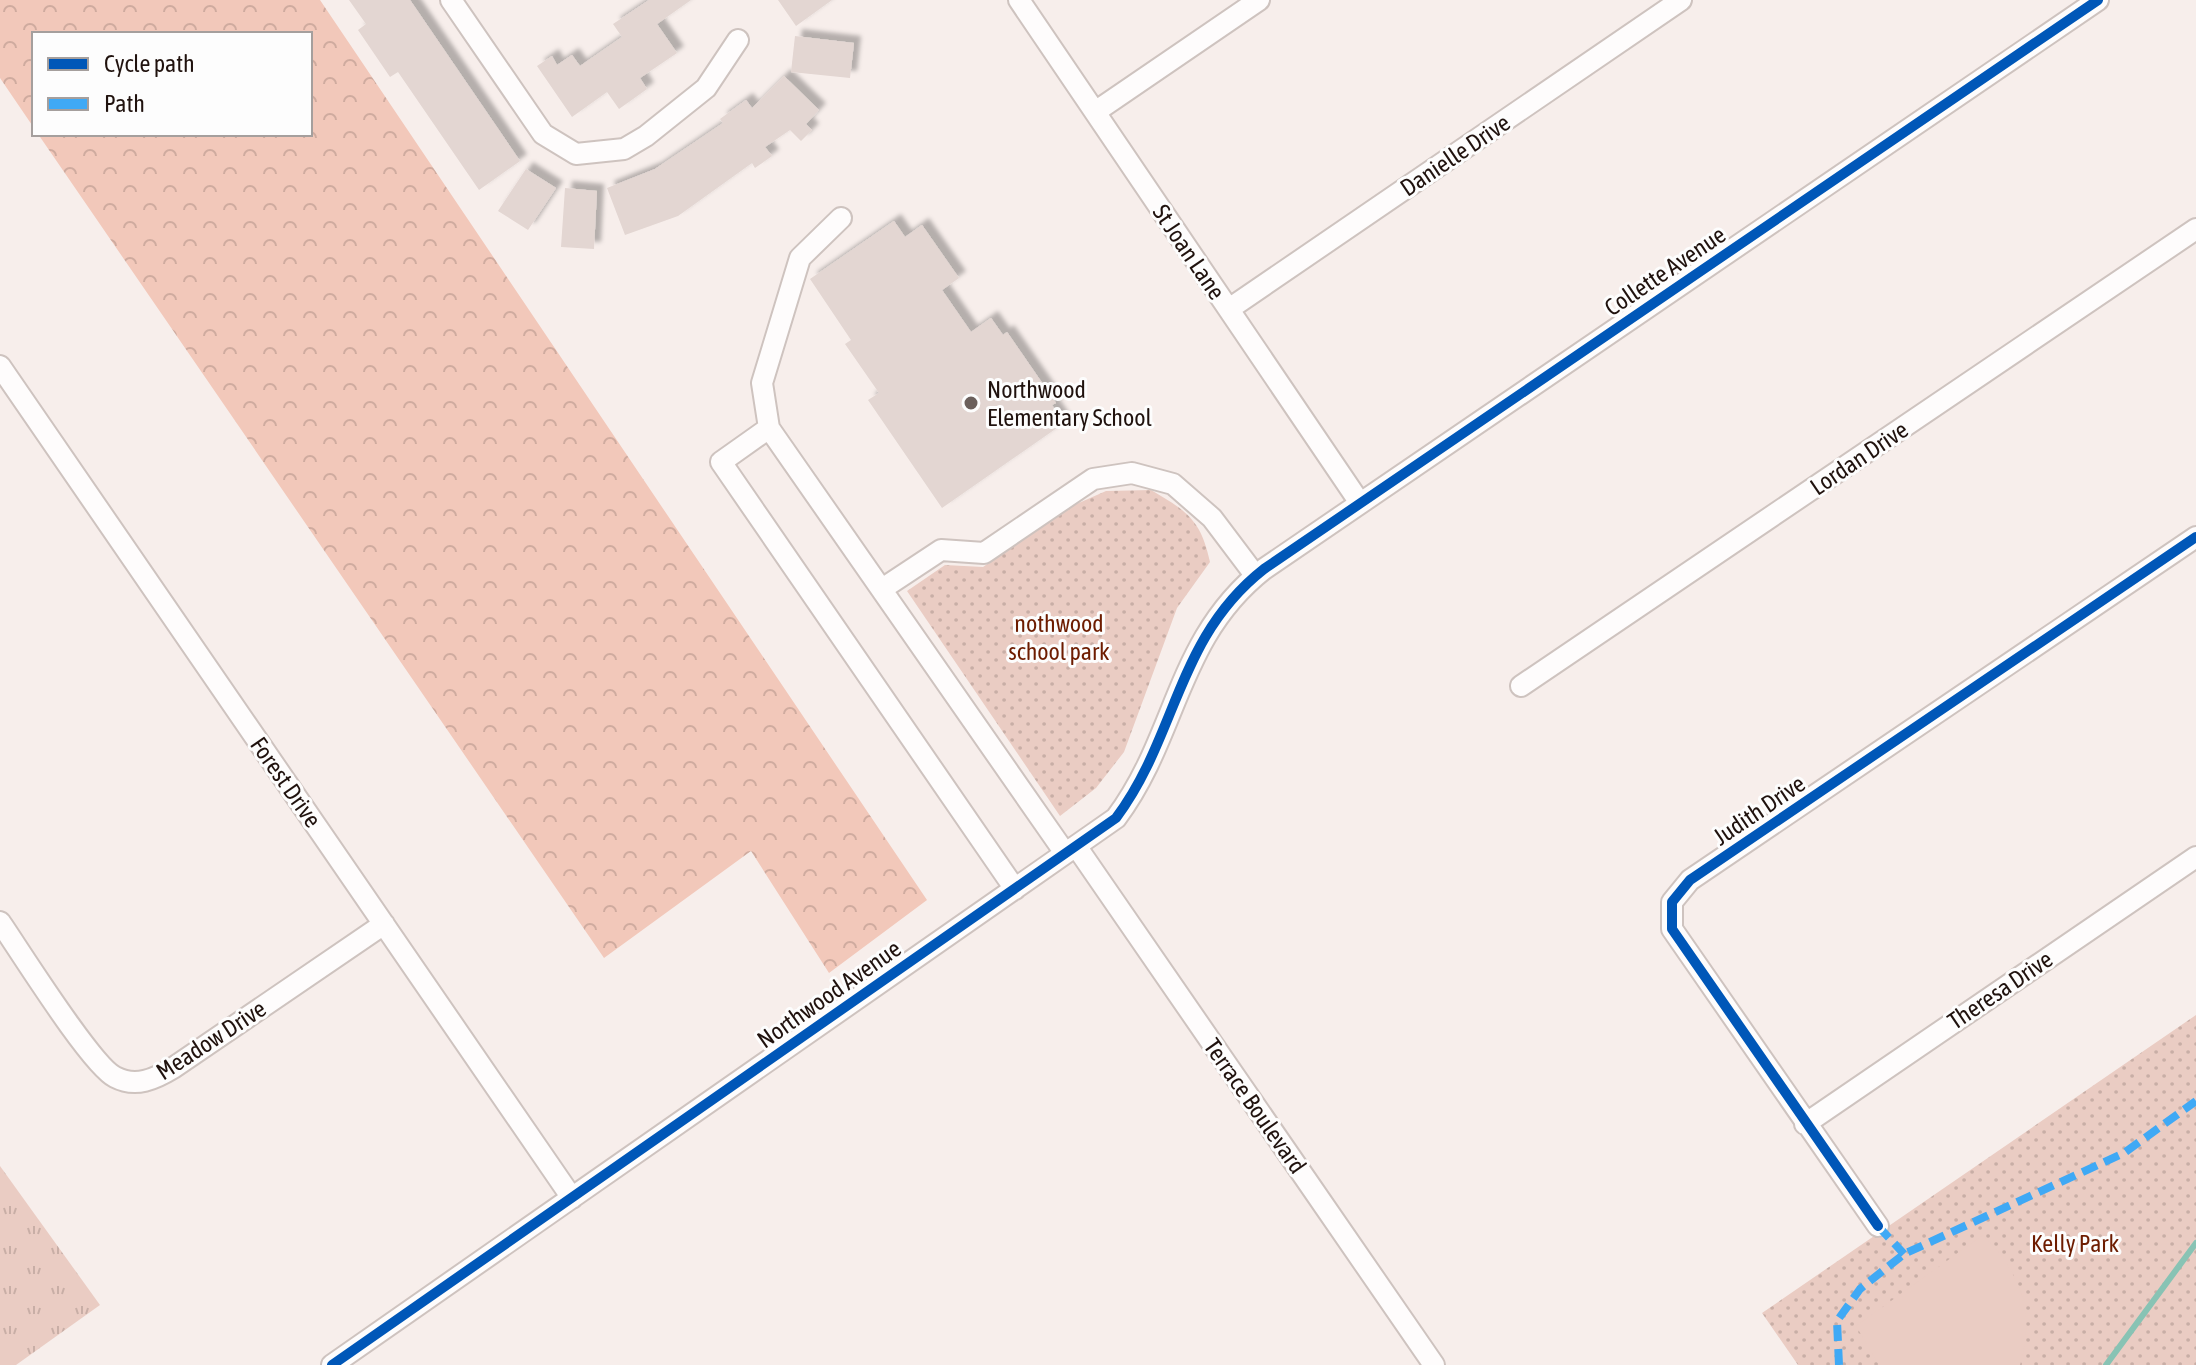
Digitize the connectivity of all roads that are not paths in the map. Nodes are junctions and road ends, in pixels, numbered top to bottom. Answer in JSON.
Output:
{"nodes":[{"id":1,"x":451,"y":0,"type":"edge"},
{"id":2,"x":1019,"y":0,"type":"edge"},
{"id":3,"x":1259,"y":0,"type":"edge"},
{"id":4,"x":1681,"y":0,"type":"edge"},
{"id":5,"x":2098,"y":0,"type":"edge"},
{"id":6,"x":738,"y":40,"type":"dead end"},
{"id":7,"x":1095,"y":112,"type":"junction"},
{"id":8,"x":841,"y":218,"type":"dead end"},
{"id":9,"x":2196,"y":229,"type":"edge"},
{"id":10,"x":1229,"y":309,"type":"junction"},
{"id":11,"x":0,"y":366,"type":"edge"},
{"id":12,"x":769,"y":428,"type":"junction"},
{"id":13,"x":1360,"y":503,"type":"junction"},
{"id":14,"x":2196,"y":537,"type":"edge"},
{"id":15,"x":1255,"y":575,"type":"junction"},
{"id":16,"x":882,"y":589,"type":"junction"},
{"id":17,"x":1521,"y":686,"type":"dead end"},
{"id":18,"x":1071,"y":850,"type":"junction"},
{"id":19,"x":2196,"y":857,"type":"edge"},
{"id":20,"x":1015,"y":889,"type":"junction"},
{"id":21,"x":0,"y":922,"type":"edge"},
{"id":22,"x":384,"y":924,"type":"junction"},
{"id":23,"x":1805,"y":1124,"type":"junction"},
{"id":24,"x":572,"y":1198,"type":"junction"},
{"id":25,"x":1878,"y":1226,"type":"dead end"},
{"id":26,"x":332,"y":1365,"type":"edge"},
{"id":27,"x":1434,"y":1365,"type":"edge"}],
"edges":[{"from":1,"to":6,"type":"street"},
{"from":2,"to":7,"type":"street","name":"St Joan Lane"},
{"from":3,"to":7,"type":"street"},
{"from":4,"to":10,"type":"street","name":"Danielle Drive"},
{"from":5,"to":13,"type":"street","name":"Collette Avenue"},
{"from":7,"to":10,"type":"street","name":"St Joan Lane"},
{"from":8,"to":12,"type":"street"},
{"from":9,"to":17,"type":"street","name":"Lordan Drive"},
{"from":10,"to":13,"type":"street","name":"St Joan Lane"},
{"from":11,"to":22,"type":"street","name":"Forest Drive"},
{"from":12,"to":16,"type":"street","name":"Terrace Boulevard"},
{"from":12,"to":20,"type":"street"},
{"from":13,"to":15,"type":"street","name":"Collette Avenue"},
{"from":14,"to":23,"type":"street","name":"Judith Drive"},
{"from":15,"to":16,"type":"street"},
{"from":15,"to":18,"type":"street","name":"Northwood Avenue"},
{"from":16,"to":18,"type":"street","name":"Terrace Boulevard"},
{"from":18,"to":20,"type":"street","name":"Northwood Avenue"},
{"from":18,"to":27,"type":"street","name":"Terrace Boulevard"},
{"from":19,"to":23,"type":"street","name":"Theresa Drive"},
{"from":20,"to":24,"type":"street","name":"Northwood Avenue"},
{"from":21,"to":22,"type":"street","name":"Meadow Drive"},
{"from":22,"to":24,"type":"street","name":"Forest Drive"},
{"from":23,"to":25,"type":"street","name":"Judith Drive"},
{"from":24,"to":26,"type":"street","name":"Northwood Avenue"}]}
